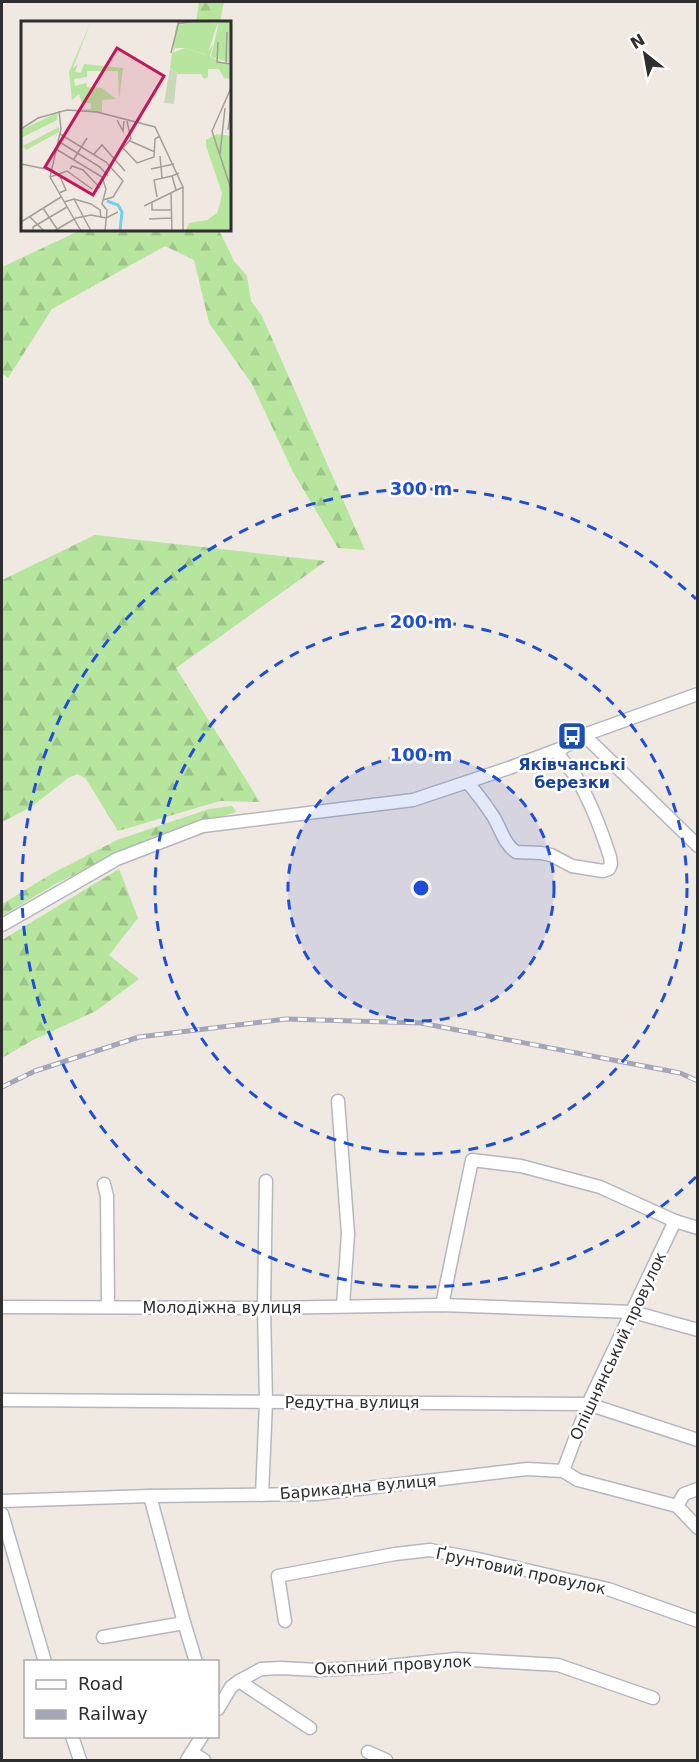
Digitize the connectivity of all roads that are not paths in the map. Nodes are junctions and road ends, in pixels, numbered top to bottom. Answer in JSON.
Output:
{"nodes":[{"id":1,"x":698,"y":694,"type":"edge"},
{"id":2,"x":584,"y":735,"type":"junction"},
{"id":3,"x":557,"y":750,"type":"junction"},
{"id":4,"x":467,"y":782,"type":"junction"},
{"id":5,"x":698,"y":846,"type":"edge"},
{"id":6,"x":2,"y":925,"type":"edge"},
{"id":7,"x":338,"y":1101,"type":"dead end"},
{"id":8,"x":266,"y":1181,"type":"dead end"},
{"id":9,"x":104,"y":1184,"type":"dead end"},
{"id":10,"x":675,"y":1221,"type":"junction"},
{"id":11,"x":698,"y":1228,"type":"edge"},
{"id":12,"x":442,"y":1305,"type":"junction"},
{"id":13,"x":342,"y":1306,"type":"junction"},
{"id":14,"x":2,"y":1307,"type":"edge"},
{"id":15,"x":108,"y":1307,"type":"junction"},
{"id":16,"x":264,"y":1308,"type":"junction"},
{"id":17,"x":633,"y":1312,"type":"junction"},
{"id":18,"x":698,"y":1330,"type":"edge"},
{"id":19,"x":2,"y":1400,"type":"edge"},
{"id":20,"x":266,"y":1402,"type":"junction"},
{"id":21,"x":588,"y":1404,"type":"junction"},
{"id":22,"x":698,"y":1440,"type":"edge"},
{"id":23,"x":563,"y":1471,"type":"junction"},
{"id":24,"x":698,"y":1489,"type":"edge"},
{"id":25,"x":262,"y":1494,"type":"junction"},
{"id":26,"x":150,"y":1496,"type":"junction"},
{"id":27,"x":2,"y":1501,"type":"edge"},
{"id":28,"x":677,"y":1506,"type":"junction"},
{"id":29,"x":2,"y":1514,"type":"edge"},
{"id":30,"x":698,"y":1528,"type":"edge"},
{"id":31,"x":285,"y":1621,"type":"dead end"},
{"id":32,"x":698,"y":1621,"type":"edge"},
{"id":33,"x":184,"y":1623,"type":"junction"},
{"id":34,"x":103,"y":1637,"type":"dead end"},
{"id":35,"x":44,"y":1660,"type":"edge"},
{"id":36,"x":195,"y":1660,"type":"edge"},
{"id":37,"x":239,"y":1681,"type":"junction"},
{"id":38,"x":653,"y":1698,"type":"dead end"},
{"id":39,"x":219,"y":1707,"type":"edge"},
{"id":40,"x":310,"y":1728,"type":"dead end"},
{"id":41,"x":72,"y":1738,"type":"edge"},
{"id":42,"x":201,"y":1738,"type":"edge"},
{"id":43,"x":368,"y":1752,"type":"dead end"},
{"id":44,"x":190,"y":1757,"type":"edge"},
{"id":45,"x":80,"y":1760,"type":"edge"},
{"id":46,"x":204,"y":1761,"type":"edge"},
{"id":47,"x":386,"y":1761,"type":"edge"}],
"edges":[{"from":1,"to":2,"type":"street"},
{"from":2,"to":3,"type":"street"},
{"from":2,"to":5,"type":"street"},
{"from":3,"to":4,"type":"street"},
{"from":3,"to":4,"type":"street"},
{"from":4,"to":6,"type":"street"},
{"from":7,"to":13,"type":"street"},
{"from":8,"to":16,"type":"street"},
{"from":9,"to":15,"type":"street"},
{"from":10,"to":11,"type":"street"},
{"from":10,"to":12,"type":"street"},
{"from":10,"to":17,"type":"street","name":"Опішнянський провулок"},
{"from":12,"to":13,"type":"street","name":"Молодіжна вулиця"},
{"from":12,"to":17,"type":"street","name":"Молодіжна вулиця"},
{"from":13,"to":16,"type":"street","name":"Молодіжна вулиця"},
{"from":14,"to":15,"type":"street","name":"Молодіжна вулиця"},
{"from":15,"to":16,"type":"street","name":"Молодіжна вулиця"},
{"from":16,"to":20,"type":"street"},
{"from":17,"to":18,"type":"street","name":"Молодіжна вулиця"},
{"from":17,"to":21,"type":"street","name":"Опішнянський провулок"},
{"from":19,"to":20,"type":"street","name":"Редутна вулиця"},
{"from":20,"to":21,"type":"street","name":"Редутна вулиця"},
{"from":20,"to":25,"type":"street"},
{"from":21,"to":22,"type":"street","name":"Редутна вулиця"},
{"from":21,"to":23,"type":"street","name":"Опішнянський провулок"},
{"from":23,"to":25,"type":"street","name":"Барикадна вулиця"},
{"from":23,"to":28,"type":"street","name":"Барикадна вулиця"},
{"from":24,"to":28,"type":"street"},
{"from":25,"to":26,"type":"street","name":"Барикадна вулиця"},
{"from":26,"to":27,"type":"street","name":"Барикадна вулиця"},
{"from":26,"to":33,"type":"street"},
{"from":28,"to":30,"type":"street"},
{"from":29,"to":35,"type":"street"},
{"from":31,"to":32,"type":"street","name":"Ґрунтовий провулок"},
{"from":33,"to":34,"type":"street"},
{"from":33,"to":36,"type":"street"},
{"from":37,"to":38,"type":"street","name":"Окопний провулок"},
{"from":37,"to":39,"type":"street","name":"Окопний провулок"},
{"from":37,"to":40,"type":"street"},
{"from":41,"to":45,"type":"street"},
{"from":42,"to":44,"type":"street"},
{"from":43,"to":47,"type":"street"},
{"from":44,"to":46,"type":"street"}]}
